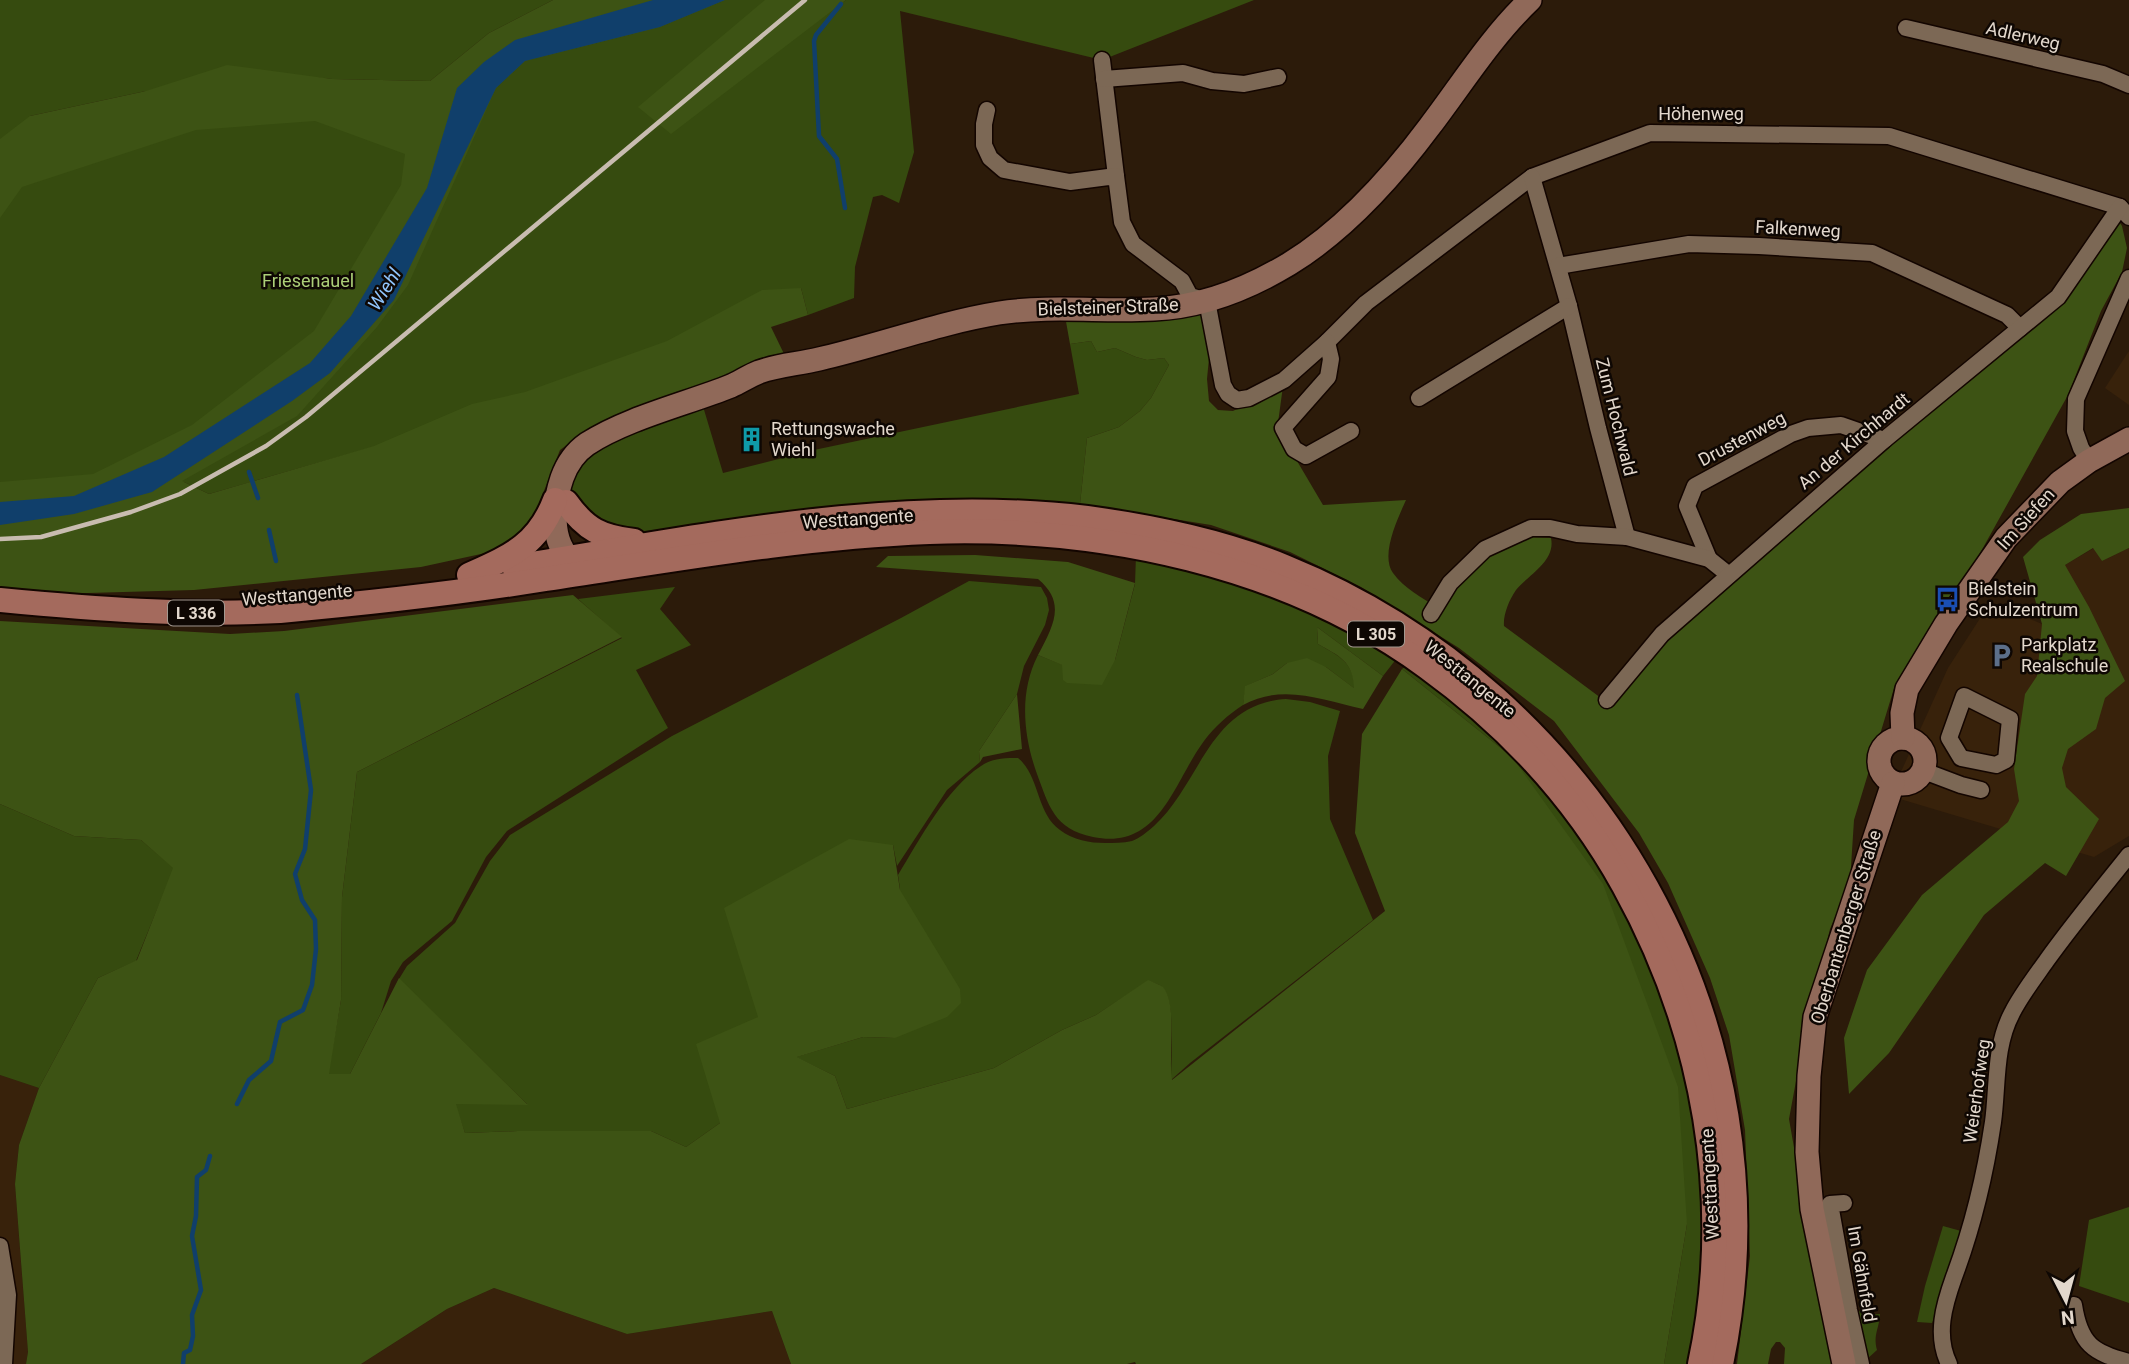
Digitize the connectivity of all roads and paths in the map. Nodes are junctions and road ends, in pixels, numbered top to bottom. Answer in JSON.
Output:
{"nodes":[{"id":1,"x":1530,"y":0,"type":"edge"},
{"id":2,"x":1906,"y":28,"type":"dead end"},
{"id":3,"x":1102,"y":60,"type":"dead end"},
{"id":4,"x":1278,"y":77,"type":"dead end"},
{"id":5,"x":1104,"y":79,"type":"junction"},
{"id":6,"x":2129,"y":85,"type":"edge"},
{"id":7,"x":987,"y":110,"type":"dead end"},
{"id":8,"x":1116,"y":176,"type":"junction"},
{"id":9,"x":1532,"y":177,"type":"junction"},
{"id":10,"x":2127,"y":213,"type":"edge"},
{"id":11,"x":1558,"y":266,"type":"junction"},
{"id":12,"x":2129,"y":278,"type":"edge"},
{"id":13,"x":1207,"y":301,"type":"junction"},
{"id":14,"x":1569,"y":306,"type":"junction"},
{"id":15,"x":2020,"y":328,"type":"junction"},
{"id":16,"x":1327,"y":342,"type":"junction"},
{"id":17,"x":1419,"y":398,"type":"dead end"},
{"id":18,"x":1351,"y":431,"type":"dead end"},
{"id":19,"x":2129,"y":439,"type":"edge"},
{"id":20,"x":1884,"y":440,"type":"junction"},
{"id":21,"x":2089,"y":461,"type":"junction"},
{"id":22,"x":561,"y":493,"type":"junction"},
{"id":23,"x":1628,"y":537,"type":"junction"},
{"id":24,"x":656,"y":544,"type":"junction"},
{"id":25,"x":568,"y":558,"type":"junction"},
{"id":26,"x":1709,"y":559,"type":"junction"},
{"id":27,"x":592,"y":572,"type":"junction"},
{"id":28,"x":469,"y":575,"type":"junction"},
{"id":29,"x":1729,"y":575,"type":"junction"},
{"id":30,"x":541,"y":580,"type":"junction"},
{"id":31,"x":0,"y":600,"type":"edge"},
{"id":32,"x":71,"y":606,"type":"junction"},
{"id":33,"x":1431,"y":614,"type":"dead end"},
{"id":34,"x":1607,"y":700,"type":"dead end"},
{"id":35,"x":1903,"y":738,"type":"junction"},
{"id":36,"x":1961,"y":758,"type":"joint"},
{"id":37,"x":1924,"y":771,"type":"junction"},
{"id":38,"x":1893,"y":783,"type":"junction"},
{"id":39,"x":1982,"y":790,"type":"dead end"},
{"id":40,"x":2129,"y":855,"type":"edge"},
{"id":41,"x":1844,"y":1203,"type":"dead end"},
{"id":42,"x":0,"y":1246,"type":"edge"},
{"id":43,"x":2074,"y":1305,"type":"dead end"},
{"id":44,"x":2129,"y":1362,"type":"edge"},
{"id":45,"x":4,"y":1364,"type":"edge"},
{"id":46,"x":1700,"y":1364,"type":"edge"},
{"id":47,"x":1721,"y":1364,"type":"edge"},
{"id":48,"x":1843,"y":1364,"type":"edge"},
{"id":49,"x":1861,"y":1364,"type":"edge"},
{"id":50,"x":1949,"y":1364,"type":"edge"}],
"edges":[{"from":1,"to":13,"type":"main road","name":"Bielsteiner Straße","number":"L 336"},
{"from":2,"to":6,"type":"street","name":"Adlerweg"},
{"from":3,"to":5,"type":"street"},
{"from":4,"to":5,"type":"street"},
{"from":5,"to":8,"type":"street"},
{"from":7,"to":8,"type":"street"},
{"from":8,"to":13,"type":"street"},
{"from":9,"to":10,"type":"street","name":"Höhenweg"},
{"from":9,"to":11,"type":"street","name":"Zum Hochwald"},
{"from":9,"to":16,"type":"street","name":"Höhenweg"},
{"from":10,"to":15,"type":"street","name":"An der Kirchhardt"},
{"from":11,"to":14,"type":"street","name":"Zum Hochwald"},
{"from":11,"to":15,"type":"street","name":"Falkenweg"},
{"from":12,"to":21,"type":"street"},
{"from":13,"to":16,"type":"street","name":"Höhenweg"},
{"from":13,"to":22,"type":"main road","name":"Bielsteiner Straße","number":"L 336"},
{"from":14,"to":17,"type":"street"},
{"from":14,"to":23,"type":"street","name":"Zum Hochwald"},
{"from":15,"to":20,"type":"street","name":"An der Kirchhardt"},
{"from":16,"to":18,"type":"street"},
{"from":19,"to":21,"type":"main road","name":"Im Siefen"},
{"from":20,"to":26,"type":"street","name":"Drustenweg"},
{"from":20,"to":29,"type":"street","name":"An der Kirchhardt"},
{"from":21,"to":35,"type":"main road","name":"Im Siefen"},
{"from":22,"to":24,"type":"main road","number":"L 305"},
{"from":22,"to":25,"type":"main road"},
{"from":22,"to":28,"type":"main road","number":"L 336"},
{"from":23,"to":26,"type":"street"},
{"from":23,"to":33,"type":"street"},
{"from":24,"to":25,"type":"main road","name":"Westtangente","number":"L 305"},
{"from":24,"to":47,"type":"main road","name":"Westtangente","number":"L 305"},
{"from":25,"to":27,"type":"main road"},
{"from":25,"to":28,"type":"main road","name":"Westtangente","number":"L 336"},
{"from":25,"to":30,"type":"main road"},
{"from":26,"to":29,"type":"street"},
{"from":27,"to":30,"type":"main road","name":"Westtangente","number":"L 305"},
{"from":27,"to":46,"type":"main road","name":"Westtangente","number":"L 305"},
{"from":28,"to":32,"type":"main road","name":"Westtangente","number":"L 336"},
{"from":29,"to":34,"type":"street","name":"An der Kirchhardt"},
{"from":30,"to":32,"type":"main road","name":"Westtangente","number":"L 336"},
{"from":31,"to":32,"type":"main road","number":"L 336"},
{"from":35,"to":37,"type":"main road"},
{"from":35,"to":38,"type":"main road"},
{"from":36,"to":36,"type":"street"},
{"from":37,"to":38,"type":"main road"},
{"from":37,"to":39,"type":"street"},
{"from":38,"to":48,"type":"main road","name":"Oberbantenberger Straße"},
{"from":40,"to":50,"type":"street","name":"Weierhofweg"},
{"from":41,"to":49,"type":"street","name":"Im Gähnfeld"},
{"from":42,"to":45,"type":"street"},
{"from":43,"to":44,"type":"street"}]}
